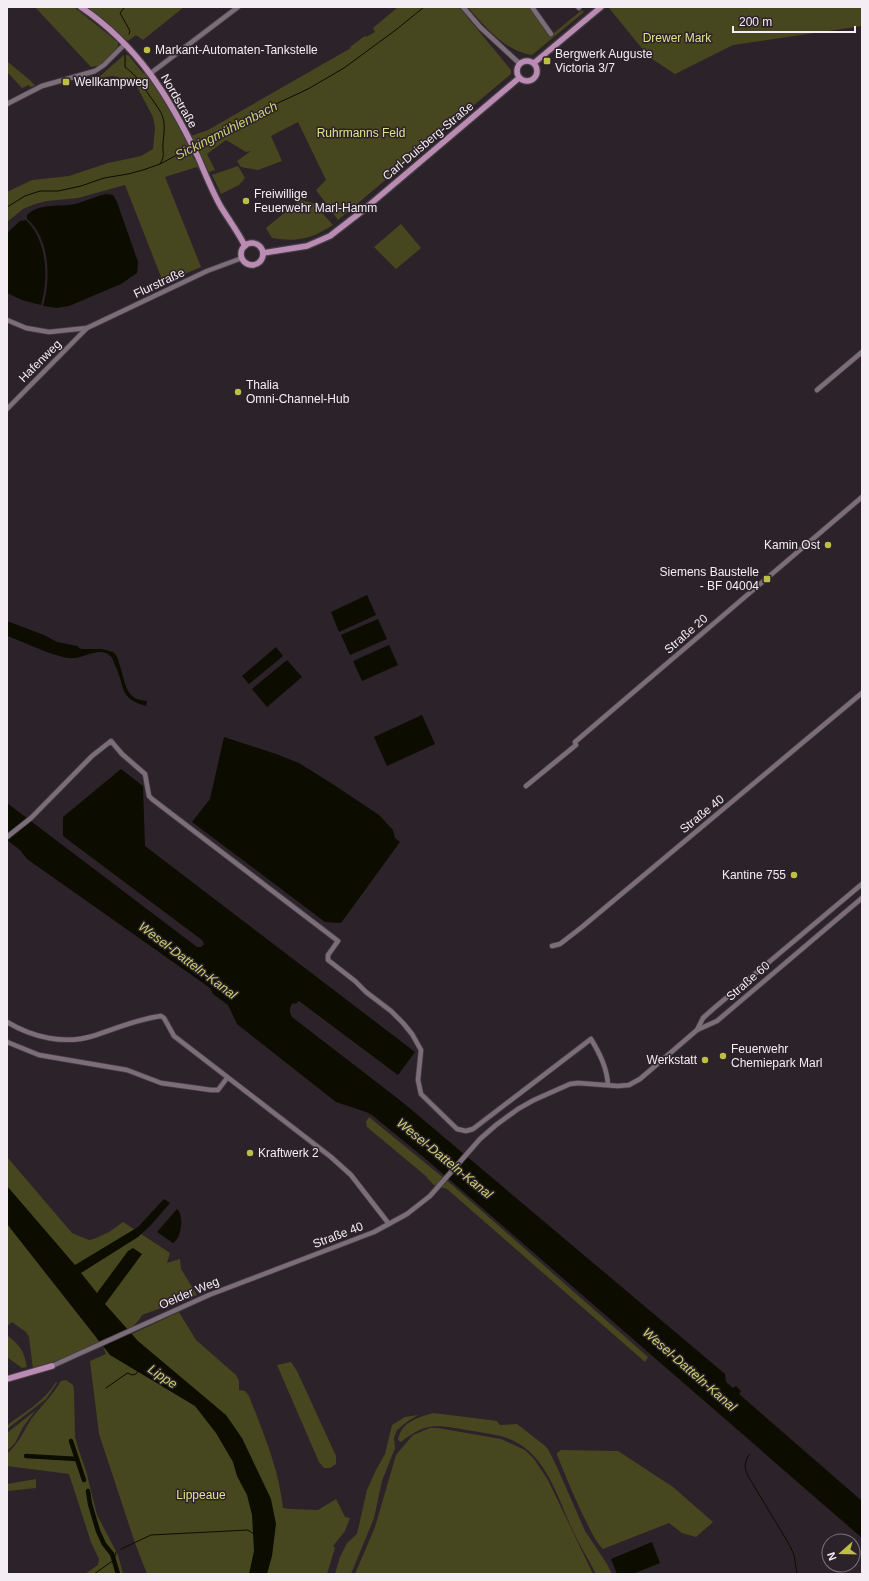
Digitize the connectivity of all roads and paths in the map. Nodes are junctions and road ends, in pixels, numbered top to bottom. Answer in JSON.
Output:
{"nodes":[{"id":1,"x":81,"y":7,"type":"edge"},
{"id":2,"x":238,"y":7,"type":"edge"},
{"id":3,"x":463,"y":7,"type":"edge"},
{"id":4,"x":532,"y":7,"type":"edge"},
{"id":5,"x":601,"y":7,"type":"edge"},
{"id":6,"x":551,"y":34,"type":"dead end"},
{"id":7,"x":125,"y":44,"type":"junction"},
{"id":8,"x":520,"y":63,"type":"junction"},
{"id":9,"x":534,"y":63,"type":"junction"},
{"id":10,"x":151,"y":73,"type":"junction"},
{"id":11,"x":519,"y":78,"type":"junction"},
{"id":12,"x":7,"y":104,"type":"edge"},
{"id":13,"x":245,"y":246,"type":"junction"},
{"id":14,"x":263,"y":253,"type":"junction"},
{"id":15,"x":242,"y":258,"type":"junction"},
{"id":16,"x":7,"y":320,"type":"edge"},
{"id":17,"x":87,"y":328,"type":"junction"},
{"id":18,"x":862,"y":352,"type":"edge"},
{"id":19,"x":817,"y":390,"type":"dead end"},
{"id":20,"x":7,"y":409,"type":"edge"},
{"id":21,"x":862,"y":497,"type":"edge"},
{"id":22,"x":862,"y":693,"type":"edge"},
{"id":23,"x":526,"y":786,"type":"dead end"},
{"id":24,"x":7,"y":837,"type":"edge"},
{"id":25,"x":862,"y":884,"type":"edge"},
{"id":26,"x":862,"y":898,"type":"edge"},
{"id":27,"x":552,"y":946,"type":"dead end"},
{"id":28,"x":7,"y":1022,"type":"edge"},
{"id":29,"x":697,"y":1030,"type":"junction"},
{"id":30,"x":7,"y":1042,"type":"edge"},
{"id":31,"x":227,"y":1078,"type":"junction"},
{"id":32,"x":608,"y":1085,"type":"junction"},
{"id":33,"x":389,"y":1224,"type":"junction"},
{"id":34,"x":247,"y":1280,"type":"joint"},
{"id":35,"x":52,"y":1366,"type":"joint"},
{"id":36,"x":7,"y":1379,"type":"edge"}],
"edges":[{"from":1,"to":7,"type":"main road","name":"Nordstraße"},
{"from":2,"to":10,"type":"street"},
{"from":3,"to":8,"type":"street"},
{"from":4,"to":6,"type":"street"},
{"from":5,"to":9,"type":"main road"},
{"from":7,"to":10,"type":"main road","name":"Nordstraße"},
{"from":7,"to":12,"type":"street"},
{"from":8,"to":9,"type":"main road"},
{"from":8,"to":11,"type":"main road"},
{"from":9,"to":11,"type":"main road"},
{"from":10,"to":13,"type":"main road","name":"Nordstraße"},
{"from":11,"to":14,"type":"main road","name":"Carl-Duisberg-Straße"},
{"from":13,"to":14,"type":"main road"},
{"from":13,"to":15,"type":"main road"},
{"from":14,"to":15,"type":"main road"},
{"from":15,"to":17,"type":"street","name":"Flurstraße"},
{"from":16,"to":17,"type":"street"},
{"from":17,"to":20,"type":"street","name":"Hafenweg"},
{"from":18,"to":19,"type":"street"},
{"from":21,"to":23,"type":"street","name":"Straße 20"},
{"from":22,"to":27,"type":"street","name":"Straße 40"},
{"from":24,"to":32,"type":"street"},
{"from":25,"to":29,"type":"street"},
{"from":26,"to":29,"type":"street","name":"Straße 60"},
{"from":28,"to":31,"type":"street"},
{"from":29,"to":32,"type":"street","name":"Straße 60"},
{"from":30,"to":31,"type":"street"},
{"from":31,"to":33,"type":"street"},
{"from":32,"to":33,"type":"street","name":"Straße 40"},
{"from":33,"to":34,"type":"street","name":"Straße 40"},
{"from":34,"to":35,"type":"street","name":"Oelder Weg"},
{"from":35,"to":36,"type":"main road"}]}
